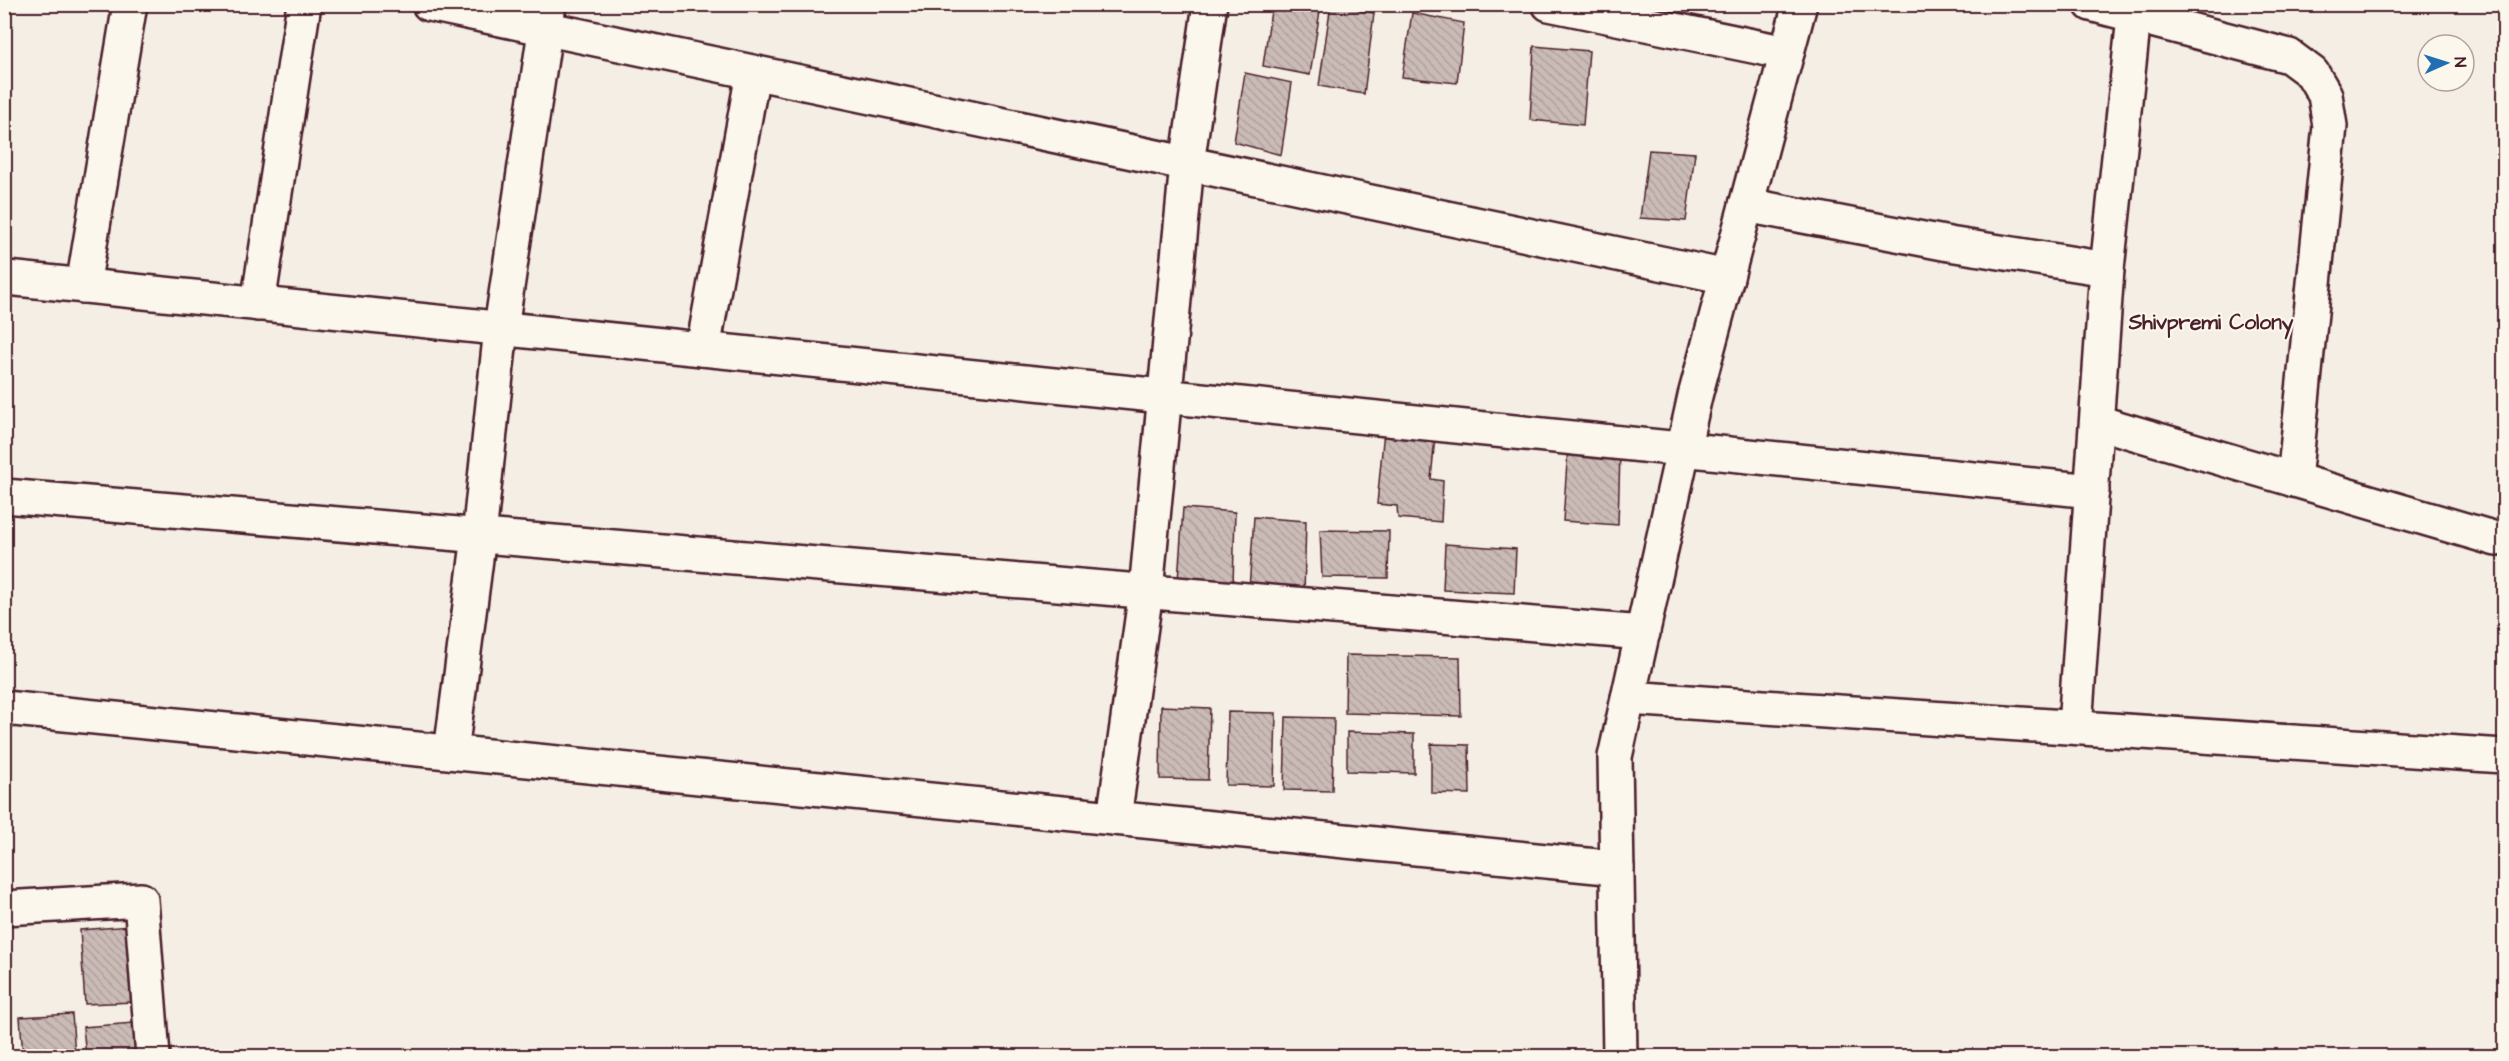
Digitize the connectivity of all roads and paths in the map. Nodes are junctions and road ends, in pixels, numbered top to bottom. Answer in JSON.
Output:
{"nodes":[{"id":1,"x":130,"y":4,"type":"edge"},
{"id":2,"x":304,"y":4,"type":"edge"},
{"id":3,"x":429,"y":4,"type":"edge"},
{"id":4,"x":1210,"y":4,"type":"edge"},
{"id":5,"x":1549,"y":4,"type":"edge"},
{"id":6,"x":1800,"y":4,"type":"edge"},
{"id":7,"x":2091,"y":4,"type":"edge"},
{"id":8,"x":547,"y":17,"type":"edge"},
{"id":9,"x":2134,"y":17,"type":"junction"},
{"id":10,"x":1787,"y":53,"type":"junction"},
{"id":11,"x":753,"y":73,"type":"junction"},
{"id":12,"x":1187,"y":164,"type":"junction"},
{"id":13,"x":1746,"y":205,"type":"junction"},
{"id":14,"x":2107,"y":269,"type":"junction"},
{"id":15,"x":1727,"y":277,"type":"junction"},
{"id":16,"x":7,"y":278,"type":"dead end"},
{"id":17,"x":83,"y":286,"type":"junction"},
{"id":18,"x":258,"y":304,"type":"junction"},
{"id":19,"x":501,"y":328,"type":"junction"},
{"id":20,"x":703,"y":349,"type":"junction"},
{"id":21,"x":1164,"y":396,"type":"junction"},
{"id":22,"x":2097,"y":422,"type":"junction"},
{"id":23,"x":1684,"y":450,"type":"junction"},
{"id":24,"x":2294,"y":480,"type":"junction"},
{"id":25,"x":2092,"y":491,"type":"junction"},
{"id":26,"x":4,"y":496,"type":"edge"},
{"id":27,"x":479,"y":536,"type":"junction"},
{"id":28,"x":2496,"y":539,"type":"dead end"},
{"id":29,"x":1146,"y":591,"type":"junction"},
{"id":30,"x":1643,"y":633,"type":"junction"},
{"id":31,"x":1628,"y":698,"type":"junction"},
{"id":32,"x":4,"y":708,"type":"edge"},
{"id":33,"x":2075,"y":727,"type":"junction"},
{"id":34,"x":451,"y":752,"type":"junction"},
{"id":35,"x":2505,"y":756,"type":"edge"},
{"id":36,"x":1114,"y":818,"type":"junction"},
{"id":37,"x":1617,"y":868,"type":"junction"},
{"id":38,"x":4,"y":908,"type":"edge"},
{"id":39,"x":153,"y":1056,"type":"edge"},
{"id":40,"x":1620,"y":1056,"type":"edge"}],
"edges":[{"from":1,"to":17,"type":"street"},
{"from":2,"to":18,"type":"street"},
{"from":3,"to":8,"type":"street"},
{"from":4,"to":12,"type":"street"},
{"from":5,"to":10,"type":"street"},
{"from":6,"to":10,"type":"street"},
{"from":7,"to":9,"type":"street"},
{"from":8,"to":11,"type":"street"},
{"from":8,"to":19,"type":"street"},
{"from":9,"to":14,"type":"street"},
{"from":9,"to":24,"type":"street"},
{"from":10,"to":13,"type":"street"},
{"from":11,"to":12,"type":"street"},
{"from":11,"to":20,"type":"street"},
{"from":12,"to":15,"type":"street"},
{"from":12,"to":21,"type":"street"},
{"from":13,"to":14,"type":"street"},
{"from":13,"to":15,"type":"street"},
{"from":14,"to":22,"type":"street"},
{"from":15,"to":23,"type":"street"},
{"from":16,"to":17,"type":"street"},
{"from":17,"to":18,"type":"street"},
{"from":18,"to":19,"type":"street"},
{"from":19,"to":20,"type":"street"},
{"from":19,"to":27,"type":"street"},
{"from":20,"to":21,"type":"street"},
{"from":21,"to":23,"type":"street"},
{"from":21,"to":29,"type":"street"},
{"from":22,"to":24,"type":"street"},
{"from":22,"to":25,"type":"street"},
{"from":23,"to":25,"type":"street"},
{"from":23,"to":30,"type":"street"},
{"from":24,"to":28,"type":"street"},
{"from":25,"to":33,"type":"street"},
{"from":26,"to":27,"type":"street"},
{"from":27,"to":29,"type":"street"},
{"from":27,"to":34,"type":"street"},
{"from":29,"to":30,"type":"street"},
{"from":29,"to":36,"type":"street"},
{"from":30,"to":31,"type":"street"},
{"from":31,"to":33,"type":"street"},
{"from":31,"to":37,"type":"street"},
{"from":32,"to":34,"type":"street"},
{"from":33,"to":35,"type":"street"},
{"from":34,"to":36,"type":"street"},
{"from":36,"to":37,"type":"street"},
{"from":37,"to":40,"type":"street"},
{"from":38,"to":39,"type":"street"}]}
